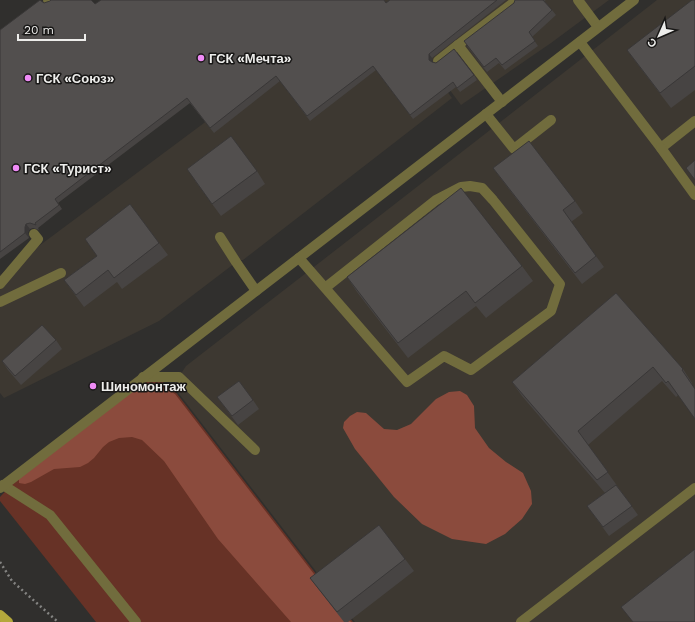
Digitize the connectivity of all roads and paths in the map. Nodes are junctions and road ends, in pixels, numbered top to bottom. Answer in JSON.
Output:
{"nodes":[{"id":1,"x":578,"y":0,"type":"edge"},
{"id":2,"x":634,"y":0,"type":"edge"},
{"id":3,"x":513,"y":3,"type":"edge"},
{"id":4,"x":598,"y":28,"type":"junction"},
{"id":5,"x":580,"y":42,"type":"junction"},
{"id":6,"x":458,"y":45,"type":"junction"},
{"id":7,"x":438,"y":61,"type":"edge"},
{"id":8,"x":502,"y":102,"type":"junction"},
{"id":9,"x":486,"y":114,"type":"junction"},
{"id":10,"x":551,"y":120,"type":"dead end"},
{"id":11,"x":695,"y":121,"type":"edge"},
{"id":12,"x":661,"y":148,"type":"junction"},
{"id":13,"x":695,"y":195,"type":"edge"},
{"id":14,"x":34,"y":234,"type":"dead end"},
{"id":15,"x":220,"y":237,"type":"dead end"},
{"id":16,"x":299,"y":258,"type":"junction"},
{"id":17,"x":61,"y":273,"type":"dead end"},
{"id":18,"x":0,"y":284,"type":"edge"},
{"id":19,"x":325,"y":288,"type":"junction"},
{"id":20,"x":256,"y":291,"type":"junction"},
{"id":21,"x":0,"y":302,"type":"edge"},
{"id":22,"x":143,"y":377,"type":"junction"},
{"id":23,"x":256,"y":450,"type":"dead end"},
{"id":24,"x":1,"y":487,"type":"edge"},
{"id":25,"x":695,"y":488,"type":"edge"},
{"id":26,"x":0,"y":562,"type":"edge"},
{"id":27,"x":0,"y":615,"type":"edge"},
{"id":28,"x":8,"y":622,"type":"edge"},
{"id":29,"x":58,"y":622,"type":"edge"},
{"id":30,"x":136,"y":622,"type":"edge"},
{"id":31,"x":521,"y":622,"type":"edge"}],
"edges":[{"from":1,"to":4,"type":"street"},
{"from":2,"to":4,"type":"street"},
{"from":3,"to":6,"type":"street"},
{"from":4,"to":5,"type":"street"},
{"from":5,"to":8,"type":"street"},
{"from":5,"to":12,"type":"street"},
{"from":6,"to":7,"type":"street"},
{"from":6,"to":8,"type":"street"},
{"from":8,"to":9,"type":"street"},
{"from":9,"to":10,"type":"street"},
{"from":9,"to":16,"type":"street"},
{"from":11,"to":12,"type":"street"},
{"from":12,"to":13,"type":"street"},
{"from":14,"to":18,"type":"street"},
{"from":15,"to":20,"type":"street"},
{"from":16,"to":19,"type":"street"},
{"from":16,"to":20,"type":"street"},
{"from":17,"to":21,"type":"street"},
{"from":19,"to":19,"type":"street"},
{"from":20,"to":22,"type":"street"},
{"from":22,"to":23,"type":"street"},
{"from":22,"to":24,"type":"street"},
{"from":24,"to":30,"type":"street"},
{"from":25,"to":31,"type":"street"},
{"from":26,"to":29,"type":"path"},
{"from":27,"to":28,"type":"main road"}]}
